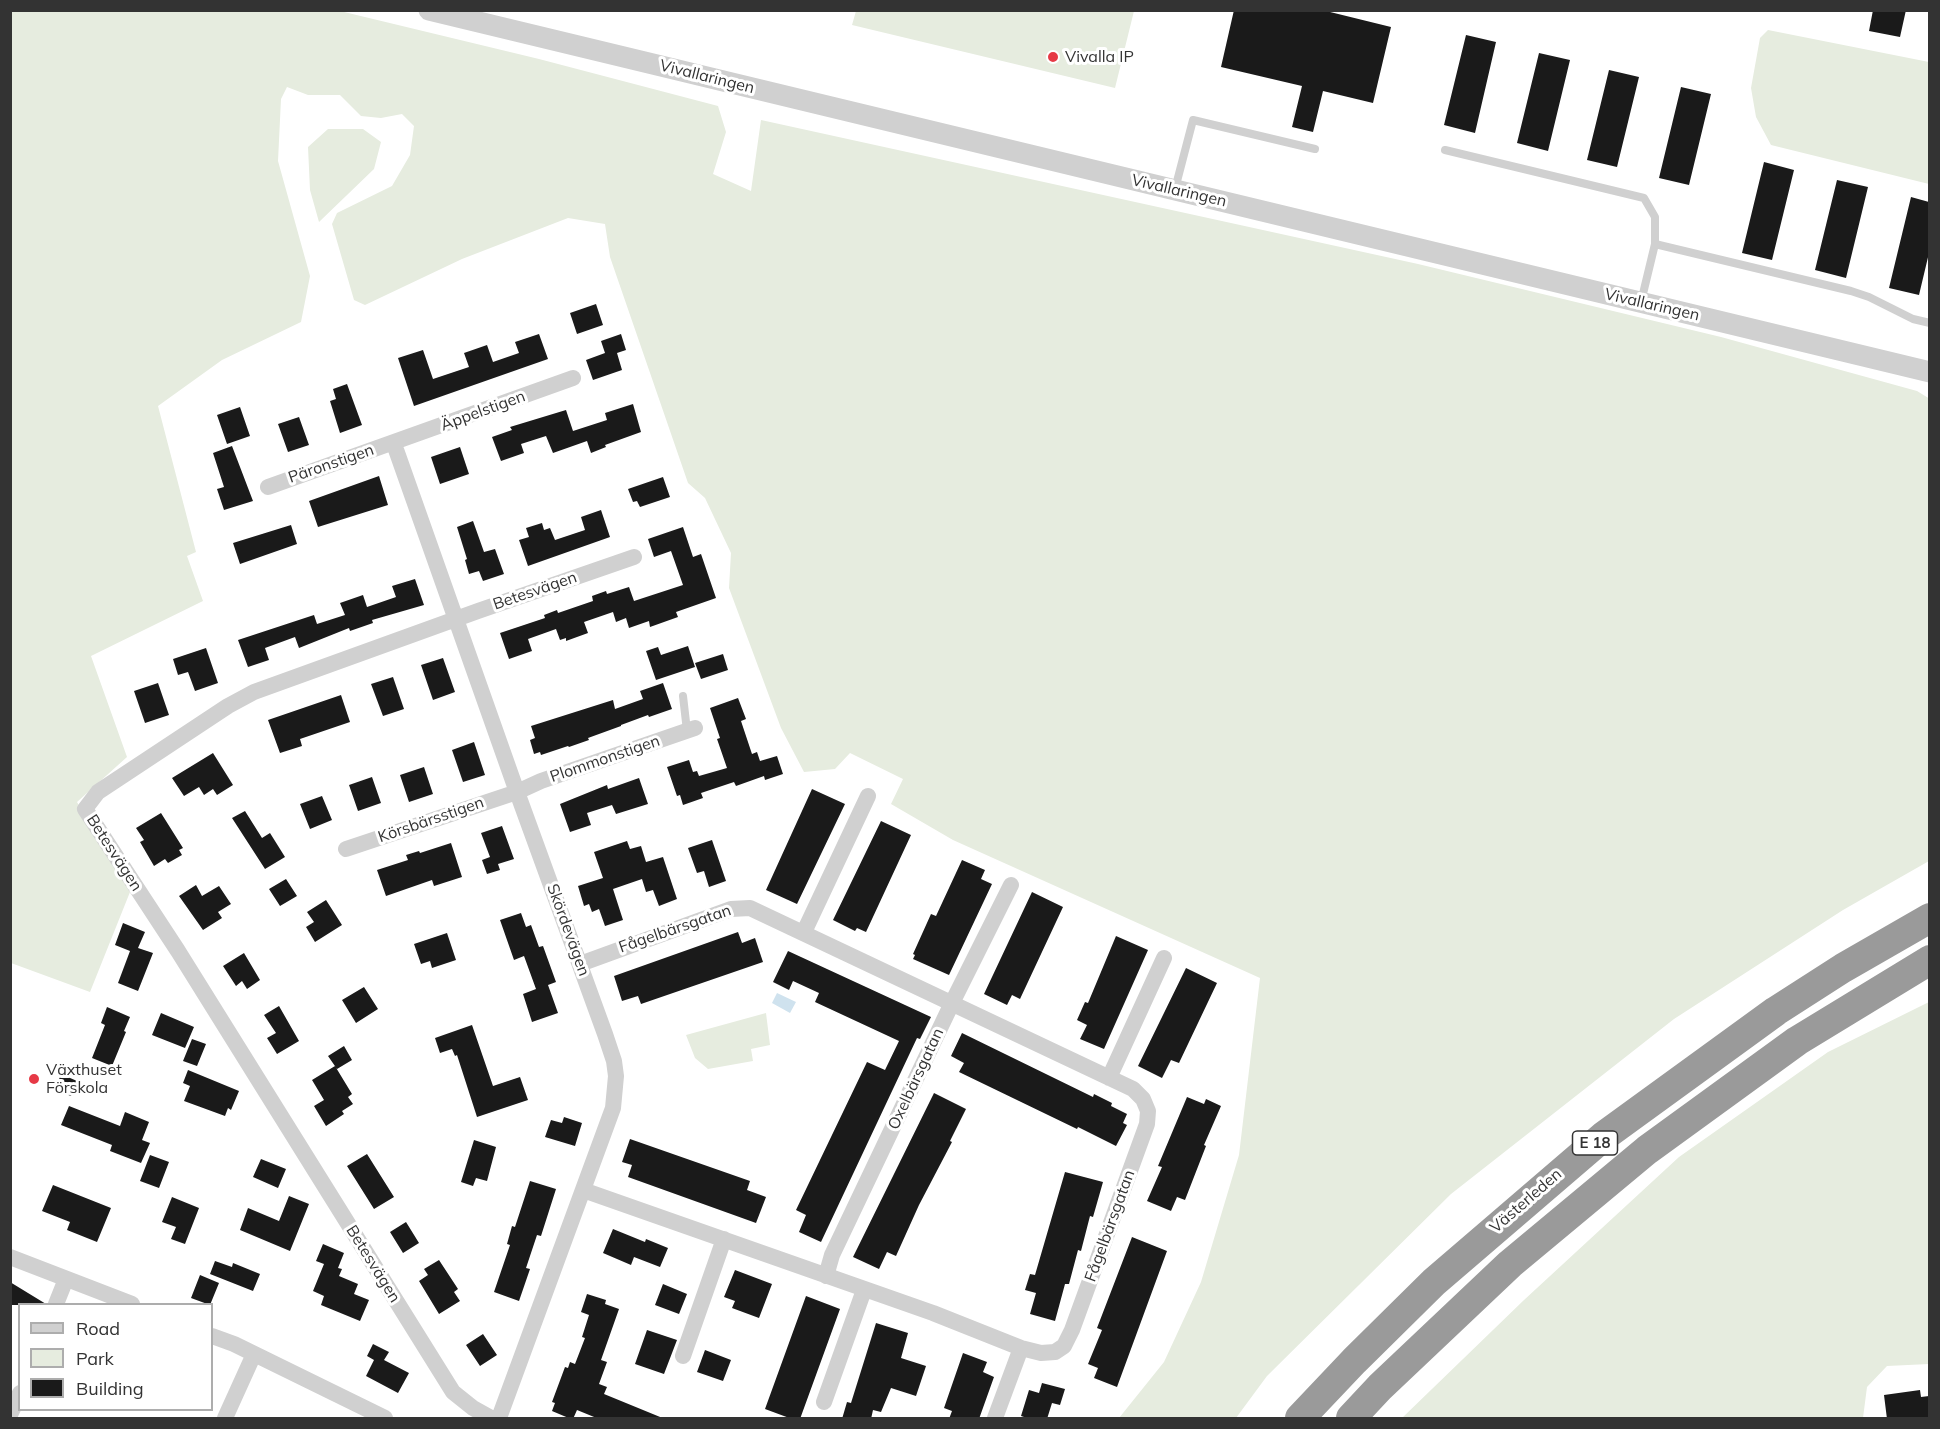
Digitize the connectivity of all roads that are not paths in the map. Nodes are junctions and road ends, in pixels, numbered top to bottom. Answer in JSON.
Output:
{"nodes":[{"id":1,"x":439,"y":12,"type":"edge"},
{"id":2,"x":1315,"y":149,"type":"dead end"},
{"id":3,"x":1445,"y":150,"type":"dead end"},
{"id":4,"x":1175,"y":189,"type":"junction"},
{"id":5,"x":1655,"y":244,"type":"junction"},
{"id":6,"x":1641,"y":302,"type":"junction"},
{"id":7,"x":1929,"y":323,"type":"edge"},
{"id":8,"x":1929,"y":372,"type":"edge"},
{"id":9,"x":573,"y":378,"type":"dead end"},
{"id":10,"x":394,"y":444,"type":"junction"},
{"id":11,"x":268,"y":487,"type":"dead end"},
{"id":12,"x":634,"y":557,"type":"dead end"},
{"id":13,"x":457,"y":620,"type":"junction"},
{"id":14,"x":683,"y":696,"type":"dead end"},
{"id":15,"x":691,"y":729,"type":"joint"},
{"id":16,"x":517,"y":792,"type":"junction"},
{"id":17,"x":868,"y":796,"type":"dead end"},
{"id":18,"x":346,"y":849,"type":"dead end"},
{"id":19,"x":1011,"y":885,"type":"dead end"},
{"id":20,"x":1929,"y":918,"type":"edge"},
{"id":21,"x":804,"y":932,"type":"junction"},
{"id":22,"x":1164,"y":958,"type":"dead end"},
{"id":23,"x":1929,"y":960,"type":"edge"},
{"id":24,"x":580,"y":964,"type":"junction"},
{"id":25,"x":952,"y":1003,"type":"junction"},
{"id":26,"x":1109,"y":1078,"type":"junction"},
{"id":27,"x":583,"y":1190,"type":"junction"},
{"id":28,"x":724,"y":1239,"type":"junction"},
{"id":29,"x":10,"y":1257,"type":"edge"},
{"id":30,"x":826,"y":1275,"type":"junction"},
{"id":31,"x":66,"y":1279,"type":"junction"},
{"id":32,"x":864,"y":1290,"type":"junction"},
{"id":33,"x":57,"y":1303,"type":"edge"},
{"id":34,"x":127,"y":1303,"type":"edge"},
{"id":35,"x":213,"y":1336,"type":"edge"},
{"id":36,"x":1021,"y":1348,"type":"junction"},
{"id":37,"x":254,"y":1354,"type":"junction"},
{"id":38,"x":683,"y":1356,"type":"dead end"},
{"id":39,"x":18,"y":1397,"type":"edge"},
{"id":40,"x":824,"y":1402,"type":"dead end"},
{"id":41,"x":10,"y":1414,"type":"edge"},
{"id":42,"x":225,"y":1419,"type":"edge"},
{"id":43,"x":385,"y":1419,"type":"edge"},
{"id":44,"x":491,"y":1419,"type":"edge"},
{"id":45,"x":499,"y":1419,"type":"edge"},
{"id":46,"x":995,"y":1419,"type":"edge"},
{"id":47,"x":1300,"y":1419,"type":"edge"},
{"id":48,"x":1351,"y":1419,"type":"edge"}],
"edges":[{"from":1,"to":4,"type":"street","name":"Vivallaringen"},
{"from":2,"to":4,"type":"lane"},
{"from":3,"to":5,"type":"lane"},
{"from":4,"to":6,"type":"street","name":"Vivallaringen"},
{"from":5,"to":6,"type":"lane"},
{"from":5,"to":7,"type":"lane"},
{"from":6,"to":8,"type":"street","name":"Vivallaringen"},
{"from":9,"to":10,"type":"street","name":"Äppelstigen"},
{"from":10,"to":11,"type":"street","name":"Päronstigen"},
{"from":10,"to":13,"type":"street","name":"Skördevägen"},
{"from":12,"to":13,"type":"street","name":"Betesvägen"},
{"from":13,"to":16,"type":"street","name":"Skördevägen"},
{"from":13,"to":44,"type":"street","name":"Betesvägen"},
{"from":14,"to":15,"type":"lane"},
{"from":15,"to":16,"type":"street","name":"Plommonstigen"},
{"from":16,"to":18,"type":"street","name":"Körsbärsstigen"},
{"from":16,"to":24,"type":"street","name":"Skördevägen"},
{"from":17,"to":21,"type":"street"},
{"from":19,"to":25,"type":"street","name":"Oxelbärsgatan"},
{"from":20,"to":47,"type":"highway","name":"Västerleden","number":"E 18"},
{"from":21,"to":24,"type":"street","name":"Fågelbärsgatan"},
{"from":21,"to":25,"type":"street","name":"Fågelbärsgatan"},
{"from":22,"to":26,"type":"street"},
{"from":23,"to":48,"type":"highway","number":"E 18"},
{"from":24,"to":27,"type":"street","name":"Skördevägen"},
{"from":25,"to":26,"type":"street","name":"Fågelbärsgatan"},
{"from":25,"to":30,"type":"street","name":"Oxelbärsgatan"},
{"from":26,"to":36,"type":"street","name":"Fågelbärsgatan"},
{"from":27,"to":28,"type":"street","name":"Fågelbärsgatan"},
{"from":27,"to":45,"type":"street","name":"Skördevägen"},
{"from":28,"to":30,"type":"street","name":"Fågelbärsgatan"},
{"from":28,"to":38,"type":"street"},
{"from":29,"to":31,"type":"street"},
{"from":30,"to":32,"type":"street","name":"Fågelbärsgatan"},
{"from":31,"to":33,"type":"street"},
{"from":31,"to":34,"type":"street"},
{"from":32,"to":36,"type":"street","name":"Fågelbärsgatan"},
{"from":32,"to":40,"type":"street"},
{"from":35,"to":37,"type":"street"},
{"from":36,"to":46,"type":"street"},
{"from":37,"to":42,"type":"street"},
{"from":37,"to":43,"type":"street"},
{"from":39,"to":41,"type":"street"}]}
